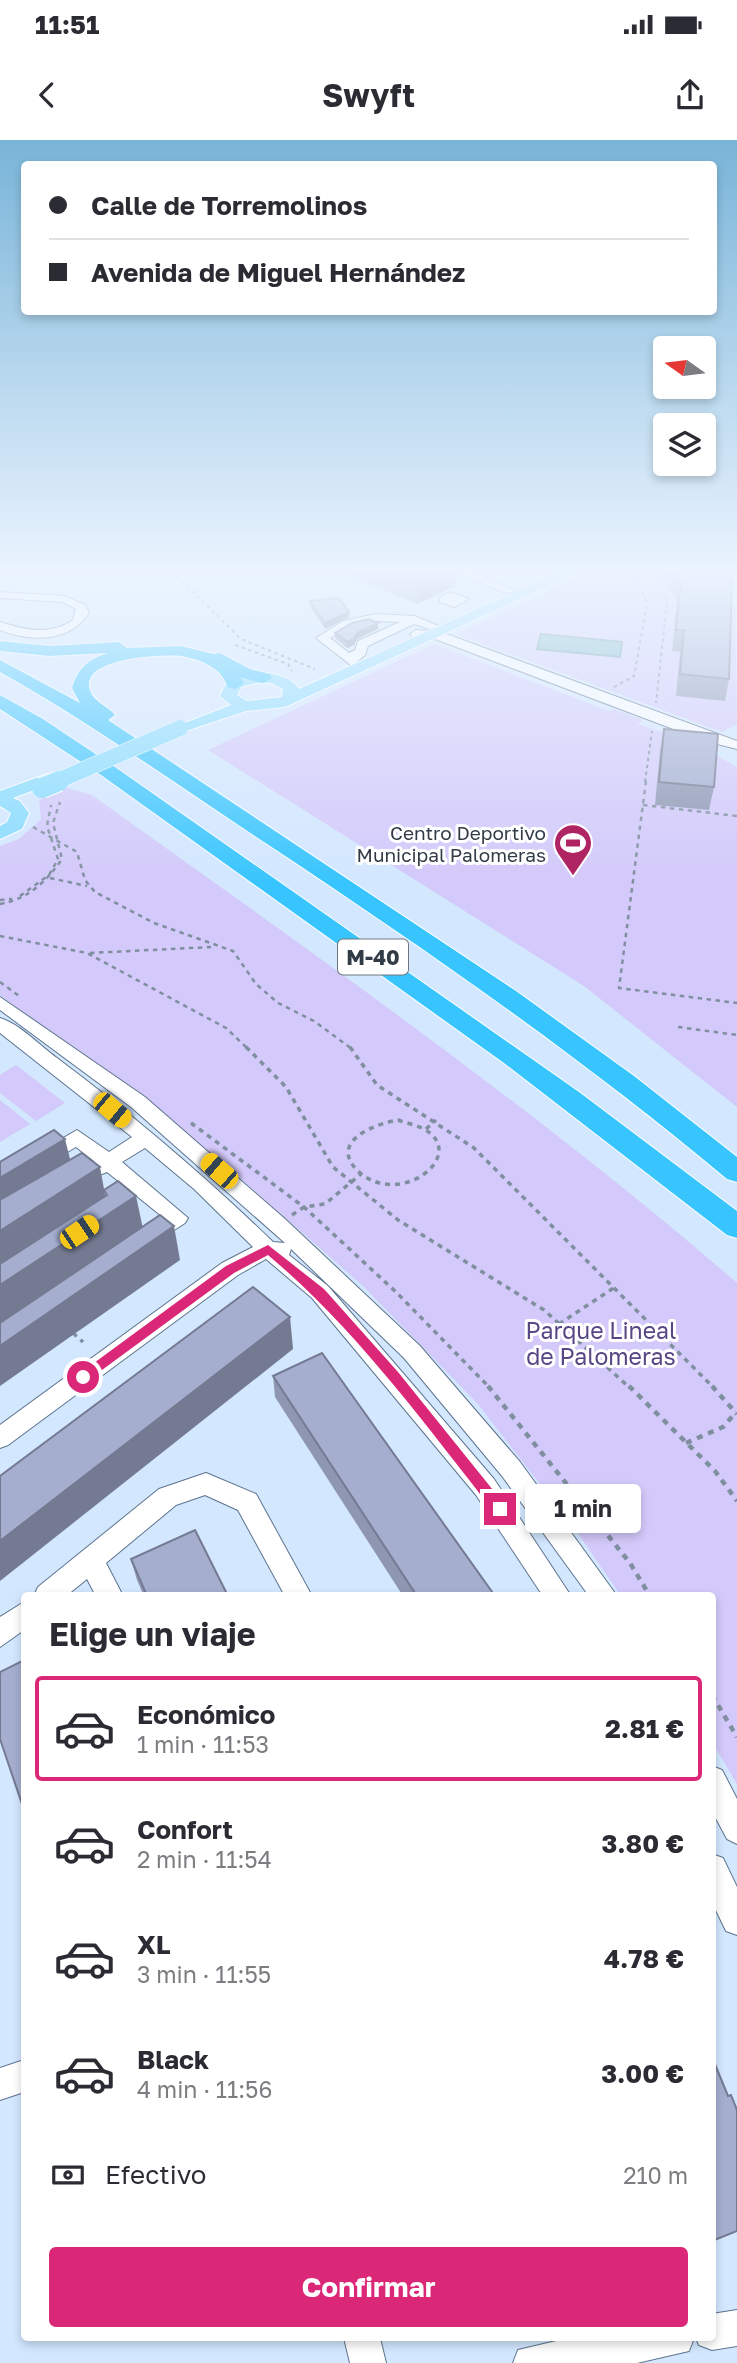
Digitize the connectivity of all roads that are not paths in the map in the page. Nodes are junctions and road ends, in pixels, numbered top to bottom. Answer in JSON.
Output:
{"nodes":[{"id":1,"x":17,"y":675,"type":"edge"},
{"id":2,"x":87,"y":675,"type":"edge"},
{"id":3,"x":229,"y":675,"type":"edge"},
{"id":4,"x":259,"y":675,"type":"edge"},
{"id":5,"x":312,"y":675,"type":"edge"},
{"id":6,"x":350,"y":675,"type":"edge"},
{"id":7,"x":547,"y":675,"type":"edge"},
{"id":8,"x":279,"y":677,"type":"junction"},
{"id":9,"x":232,"y":690,"type":"junction"},
{"id":10,"x":290,"y":697,"type":"junction"},
{"id":11,"x":0,"y":701,"type":"edge"},
{"id":12,"x":244,"y":706,"type":"junction"},
{"id":13,"x":0,"y":725,"type":"edge"},
{"id":14,"x":176,"y":725,"type":"junction"},
{"id":15,"x":737,"y":745,"type":"edge"},
{"id":16,"x":45,"y":784,"type":"junction"},
{"id":17,"x":0,"y":798,"type":"edge"},
{"id":18,"x":18,"y":808,"type":"junction"},
{"id":19,"x":263,"y":831,"type":"junction"},
{"id":20,"x":0,"y":833,"type":"edge"},
{"id":21,"x":198,"y":834,"type":"junction"},
{"id":22,"x":0,"y":1002,"type":"edge"},
{"id":23,"x":0,"y":1024,"type":"edge"},
{"id":24,"x":146,"y":1138,"type":"junction"},
{"id":25,"x":108,"y":1162,"type":"junction"},
{"id":26,"x":737,"y":1172,"type":"edge"},
{"id":27,"x":80,"y":1180,"type":"edge"},
{"id":28,"x":0,"y":1184,"type":"edge"},
{"id":29,"x":143,"y":1189,"type":"junction"},
{"id":30,"x":124,"y":1202,"type":"edge"},
{"id":31,"x":737,"y":1227,"type":"edge"},
{"id":32,"x":268,"y":1249,"type":"junction"},
{"id":33,"x":127,"y":1254,"type":"edge"},
{"id":34,"x":355,"y":1298,"type":"junction"},
{"id":35,"x":0,"y":1438,"type":"edge"},
{"id":36,"x":91,"y":1560,"type":"junction"},
{"id":37,"x":52,"y":1592,"type":"edge"},
{"id":38,"x":108,"y":1592,"type":"edge"},
{"id":39,"x":297,"y":1592,"type":"edge"},
{"id":40,"x":555,"y":1592,"type":"edge"},
{"id":41,"x":601,"y":1592,"type":"edge"},
{"id":42,"x":21,"y":1616,"type":"edge"},
{"id":43,"x":0,"y":1634,"type":"edge"},
{"id":44,"x":716,"y":1788,"type":"edge"},
{"id":45,"x":737,"y":1829,"type":"edge"},
{"id":46,"x":716,"y":1877,"type":"edge"},
{"id":47,"x":737,"y":1920,"type":"edge"},
{"id":48,"x":21,"y":2077,"type":"edge"},
{"id":49,"x":0,"y":2084,"type":"edge"},
{"id":50,"x":737,"y":2328,"type":"edge"},
{"id":51,"x":716,"y":2331,"type":"edge"},
{"id":52,"x":363,"y":2341,"type":"edge"},
{"id":53,"x":640,"y":2341,"type":"edge"},
{"id":54,"x":580,"y":2346,"type":"edge"},
{"id":55,"x":368,"y":2363,"type":"edge"},
{"id":56,"x":531,"y":2363,"type":"edge"}],
"edges":[{"from":1,"to":19,"type":"highway","number":"M-40"},
{"from":2,"to":19,"type":"highway"},
{"from":3,"to":9,"type":"highway"},
{"from":4,"to":8,"type":"highway"},
{"from":5,"to":8,"type":"main road"},
{"from":6,"to":10,"type":"main road"},
{"from":7,"to":15,"type":"street"},
{"from":8,"to":9,"type":"main road"},
{"from":8,"to":10,"type":"main road"},
{"from":9,"to":12,"type":"main road"},
{"from":9,"to":14,"type":"main road"},
{"from":10,"to":12,"type":"main road"},
{"from":11,"to":21,"type":"highway","number":"M-40"},
{"from":12,"to":14,"type":"main road"},
{"from":13,"to":21,"type":"highway"},
{"from":14,"to":16,"type":"main road","bridge":true},
{"from":16,"to":17,"type":"main road"},
{"from":16,"to":18,"type":"main road"},
{"from":17,"to":18,"type":"main road"},
{"from":18,"to":20,"type":"main road"},
{"from":19,"to":26,"type":"highway","number":"M-40"},
{"from":21,"to":31,"type":"highway","number":"M-40"},
{"from":22,"to":34,"type":"street"},
{"from":23,"to":24,"type":"street"},
{"from":24,"to":25,"type":"street"},
{"from":24,"to":32,"type":"street"},
{"from":25,"to":27,"type":"street"},
{"from":25,"to":28,"type":"street"},
{"from":25,"to":29,"type":"street"},
{"from":29,"to":30,"type":"street"},
{"from":29,"to":33,"type":"street"},
{"from":32,"to":34,"type":"street"},
{"from":32,"to":35,"type":"street"},
{"from":32,"to":40,"type":"street"},
{"from":34,"to":41,"type":"street"},
{"from":36,"to":37,"type":"street"},
{"from":36,"to":38,"type":"street"},
{"from":36,"to":39,"type":"street"},
{"from":42,"to":43,"type":"street"},
{"from":44,"to":45,"type":"street"},
{"from":46,"to":47,"type":"street"},
{"from":48,"to":49,"type":"street"},
{"from":50,"to":51,"type":"street"},
{"from":52,"to":55,"type":"street"},
{"from":53,"to":54,"type":"street"},
{"from":54,"to":56,"type":"street"}]}
